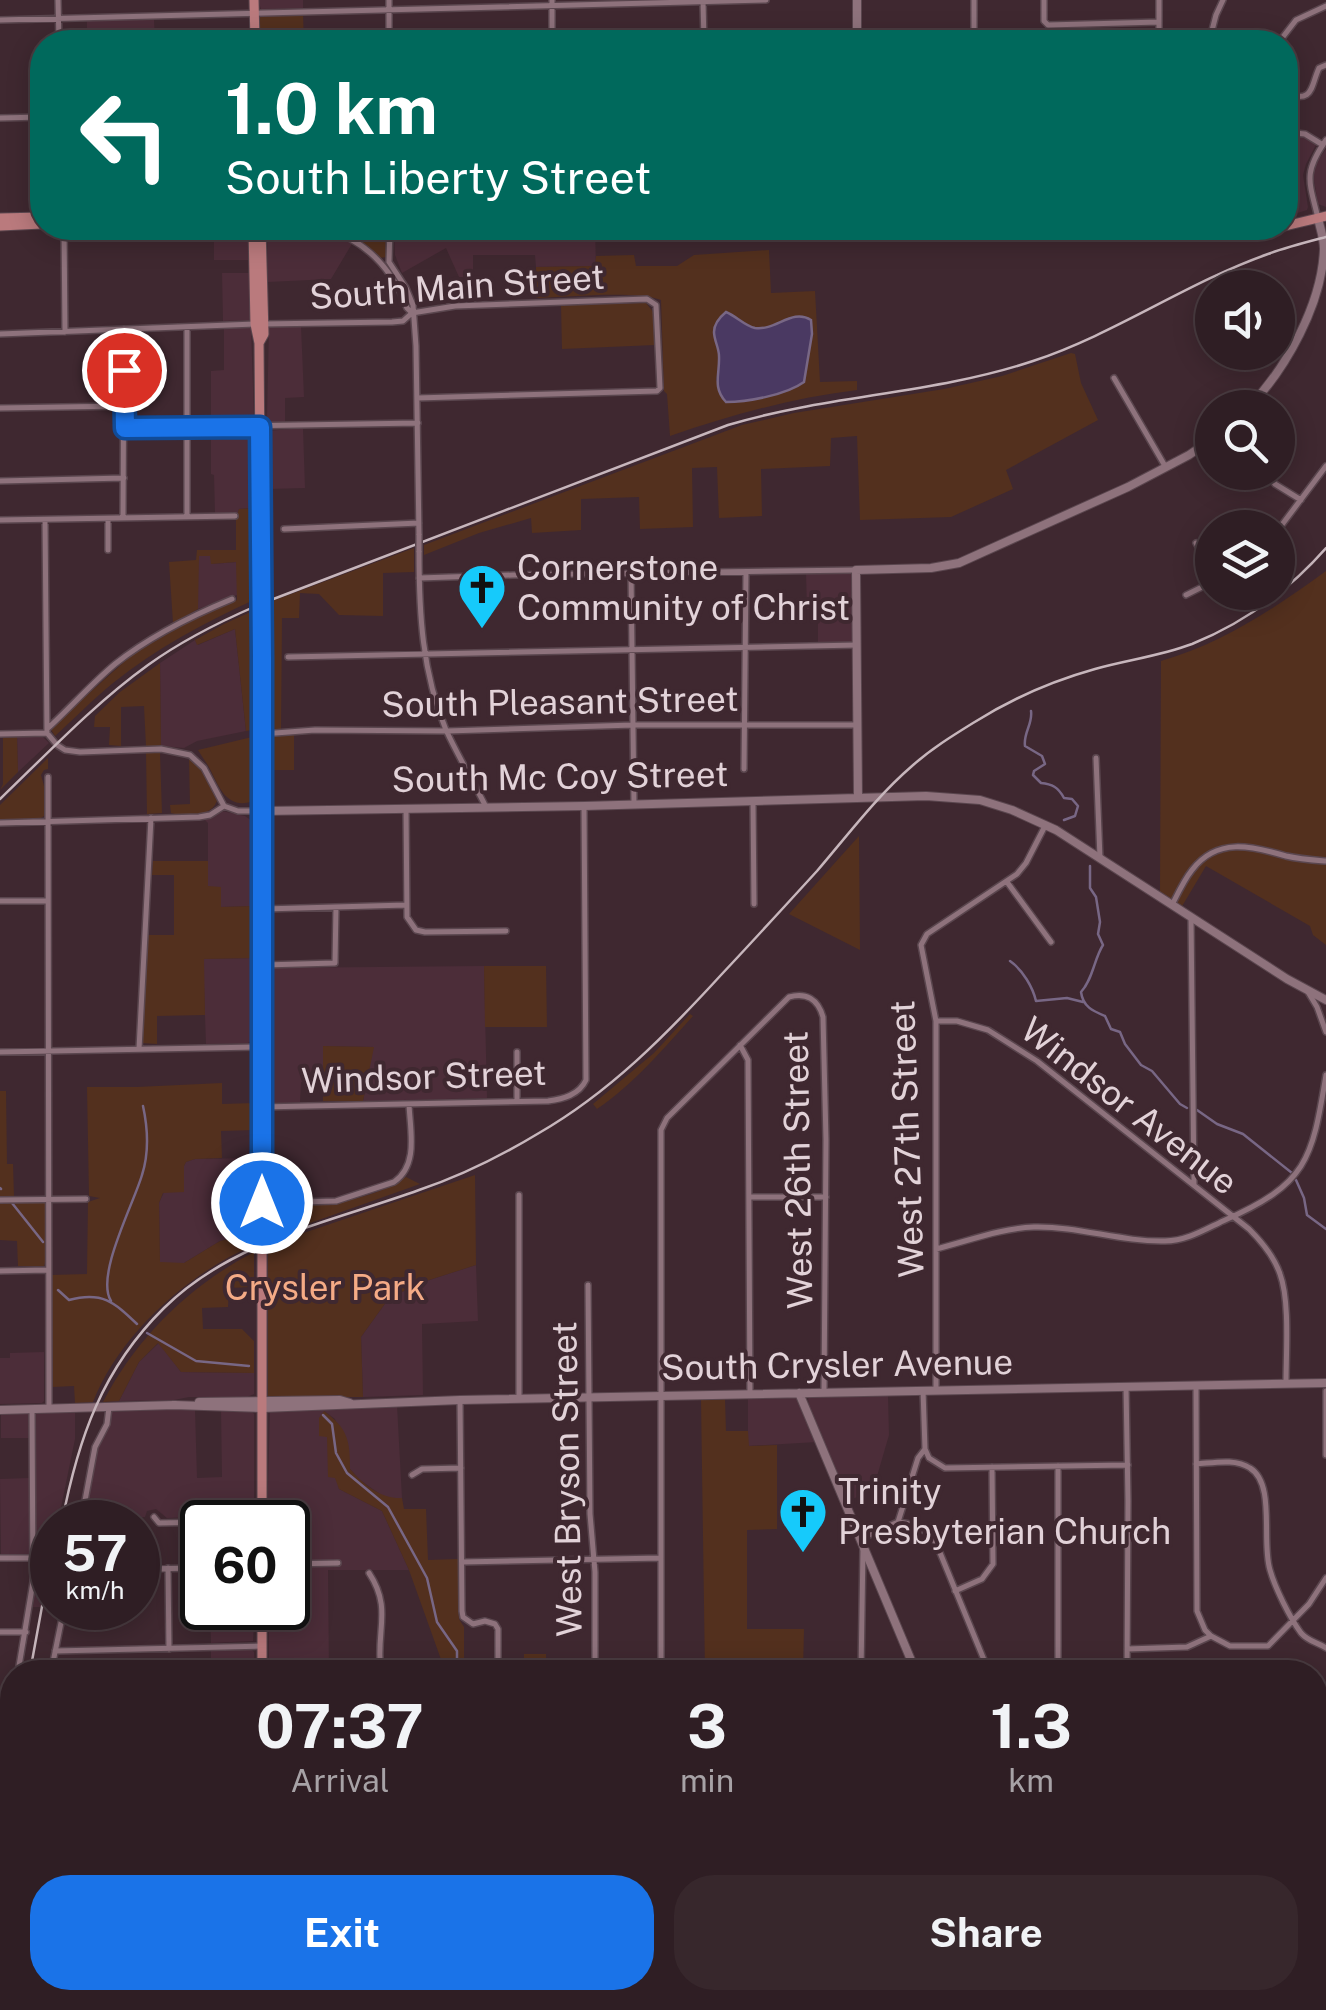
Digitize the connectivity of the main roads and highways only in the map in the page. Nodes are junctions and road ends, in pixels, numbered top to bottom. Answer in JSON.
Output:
{"nodes":[{"id":1,"x":254,"y":0,"type":"edge"},
{"id":2,"x":254,"y":30,"type":"edge"},
{"id":3,"x":30,"y":221,"type":"edge"},
{"id":4,"x":0,"y":222,"type":"edge"},
{"id":5,"x":254,"y":240,"type":"edge"},
{"id":6,"x":261,"y":240,"type":"edge"},
{"id":7,"x":259,"y":324,"type":"junction"},
{"id":8,"x":262,"y":1500,"type":"edge"},
{"id":9,"x":262,"y":1630,"type":"edge"},
{"id":10,"x":262,"y":1660,"type":"edge"}],
"edges":[{"from":1,"to":2,"type":"main road"},
{"from":3,"to":4,"type":"main road"},
{"from":5,"to":7,"type":"main road"},
{"from":6,"to":7,"type":"main road"},
{"from":7,"to":8,"type":"main road","bridge":true},
{"from":9,"to":10,"type":"main road"}]}
